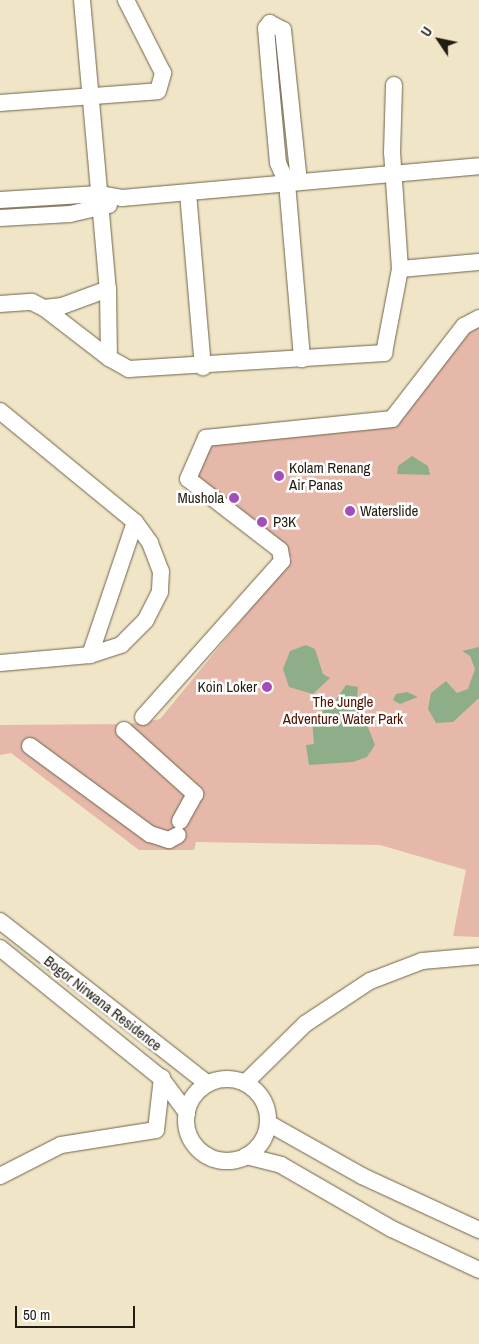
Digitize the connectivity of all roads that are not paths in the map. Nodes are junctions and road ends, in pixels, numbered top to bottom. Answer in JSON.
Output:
{"nodes":[{"id":1,"x":82,"y":0,"type":"edge"},
{"id":2,"x":126,"y":0,"type":"edge"},
{"id":3,"x":394,"y":85,"type":"dead end"},
{"id":4,"x":91,"y":97,"type":"junction"},
{"id":5,"x":0,"y":103,"type":"edge"},
{"id":6,"x":479,"y":166,"type":"edge"},
{"id":7,"x":393,"y":175,"type":"junction"},
{"id":8,"x":293,"y":182,"type":"junction"},
{"id":9,"x":188,"y":193,"type":"junction"},
{"id":10,"x":0,"y":200,"type":"edge"},
{"id":11,"x":100,"y":202,"type":"junction"},
{"id":12,"x":0,"y":218,"type":"edge"},
{"id":13,"x":479,"y":262,"type":"edge"},
{"id":14,"x":400,"y":269,"type":"junction"},
{"id":15,"x":108,"y":289,"type":"junction"},
{"id":16,"x":0,"y":304,"type":"edge"},
{"id":17,"x":44,"y":308,"type":"junction"},
{"id":18,"x":479,"y":318,"type":"edge"},
{"id":19,"x":109,"y":358,"type":"junction"},
{"id":20,"x":302,"y":359,"type":"junction"},
{"id":21,"x":203,"y":367,"type":"junction"},
{"id":22,"x":0,"y":411,"type":"edge"},
{"id":23,"x":135,"y":522,"type":"junction"},
{"id":24,"x":90,"y":655,"type":"junction"},
{"id":25,"x":0,"y":662,"type":"edge"},
{"id":26,"x":143,"y":717,"type":"dead end"},
{"id":27,"x":124,"y":730,"type":"dead end"},
{"id":28,"x":30,"y":746,"type":"dead end"},
{"id":29,"x":0,"y":921,"type":"edge"},
{"id":30,"x":0,"y":948,"type":"edge"},
{"id":31,"x":479,"y":956,"type":"edge"},
{"id":32,"x":175,"y":1060,"type":"junction"},
{"id":33,"x":161,"y":1078,"type":"junction"},
{"id":34,"x":245,"y":1083,"type":"junction"},
{"id":35,"x":208,"y":1084,"type":"junction"},
{"id":36,"x":187,"y":1113,"type":"junction"},
{"id":37,"x":268,"y":1123,"type":"junction"},
{"id":38,"x":246,"y":1156,"type":"junction"},
{"id":39,"x":0,"y":1176,"type":"edge"},
{"id":40,"x":479,"y":1230,"type":"edge"},
{"id":41,"x":479,"y":1270,"type":"edge"}],
"edges":[{"from":1,"to":4,"type":"street"},
{"from":2,"to":4,"type":"street"},
{"from":3,"to":7,"type":"street"},
{"from":4,"to":5,"type":"street"},
{"from":4,"to":11,"type":"street"},
{"from":6,"to":7,"type":"street"},
{"from":7,"to":8,"type":"street"},
{"from":7,"to":14,"type":"street"},
{"from":8,"to":8,"type":"street"},
{"from":8,"to":9,"type":"street"},
{"from":8,"to":20,"type":"street"},
{"from":9,"to":11,"type":"street"},
{"from":9,"to":21,"type":"street"},
{"from":10,"to":11,"type":"street"},
{"from":11,"to":12,"type":"street"},
{"from":11,"to":15,"type":"street"},
{"from":13,"to":14,"type":"street"},
{"from":14,"to":20,"type":"street"},
{"from":15,"to":17,"type":"street"},
{"from":15,"to":19,"type":"street"},
{"from":16,"to":17,"type":"street"},
{"from":17,"to":19,"type":"street"},
{"from":18,"to":26,"type":"street"},
{"from":19,"to":21,"type":"street"},
{"from":20,"to":21,"type":"street"},
{"from":22,"to":23,"type":"street"},
{"from":23,"to":24,"type":"street"},
{"from":23,"to":24,"type":"street"},
{"from":24,"to":25,"type":"street"},
{"from":27,"to":28,"type":"street"},
{"from":29,"to":32,"type":"street","name":"Bogor Nirwana Residence"},
{"from":30,"to":33,"type":"street","name":"Bogor Nirwana Residence"},
{"from":31,"to":34,"type":"street"},
{"from":32,"to":33,"type":"street"},
{"from":32,"to":35,"type":"street","name":"Bogor Nirwana Residence"},
{"from":33,"to":36,"type":"street","name":"Bogor Nirwana Residence"},
{"from":33,"to":39,"type":"street"},
{"from":34,"to":35,"type":"street"},
{"from":34,"to":37,"type":"street"},
{"from":35,"to":36,"type":"street"},
{"from":36,"to":38,"type":"street"},
{"from":37,"to":38,"type":"street"},
{"from":37,"to":40,"type":"street"},
{"from":38,"to":41,"type":"street"}]}
